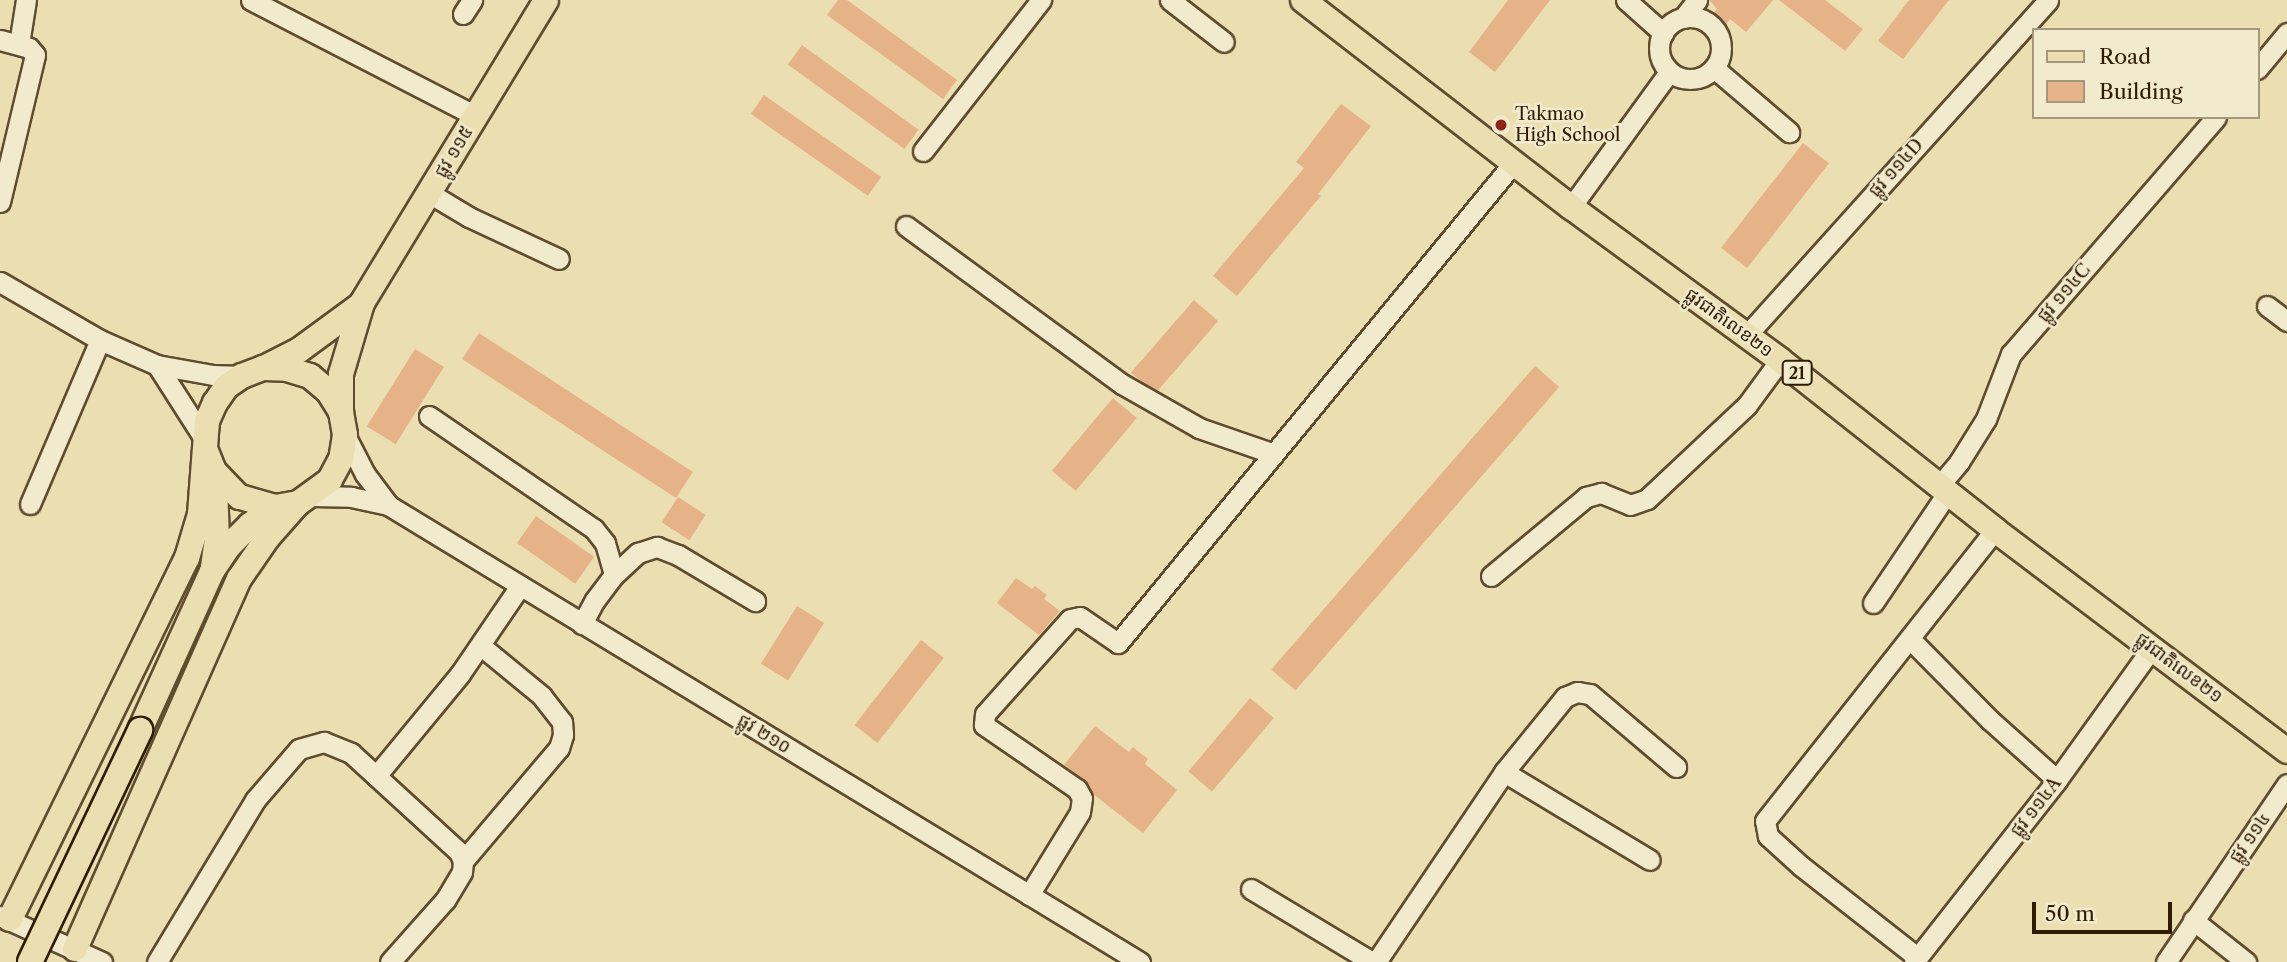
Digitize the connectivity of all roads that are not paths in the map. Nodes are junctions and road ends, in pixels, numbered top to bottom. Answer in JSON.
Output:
{"nodes":[{"id":1,"x":26,"y":0,"type":"edge"},
{"id":2,"x":251,"y":0,"type":"edge"},
{"id":3,"x":546,"y":0,"type":"edge"},
{"id":4,"x":1041,"y":0,"type":"edge"},
{"id":5,"x":1170,"y":0,"type":"edge"},
{"id":6,"x":1626,"y":0,"type":"edge"},
{"id":7,"x":1697,"y":0,"type":"edge"},
{"id":8,"x":2048,"y":0,"type":"edge"},
{"id":9,"x":1311,"y":2,"type":"edge"},
{"id":10,"x":1683,"y":18,"type":"junction"},
{"id":11,"x":1663,"y":33,"type":"junction"},
{"id":12,"x":2287,"y":33,"type":"edge"},
{"id":13,"x":9,"y":42,"type":"edge"},
{"id":14,"x":1224,"y":42,"type":"dead end"},
{"id":15,"x":2259,"y":67,"type":"edge"},
{"id":16,"x":1714,"y":68,"type":"junction"},
{"id":17,"x":1669,"y":72,"type":"junction"},
{"id":18,"x":476,"y":116,"type":"junction"},
{"id":19,"x":2214,"y":119,"type":"edge"},
{"id":20,"x":1789,"y":132,"type":"dead end"},
{"id":21,"x":923,"y":151,"type":"dead end"},
{"id":22,"x":1515,"y":161,"type":"junction"},
{"id":23,"x":429,"y":193,"type":"junction"},
{"id":24,"x":0,"y":202,"type":"edge"},
{"id":25,"x":1572,"y":207,"type":"junction"},
{"id":26,"x":906,"y":226,"type":"dead end"},
{"id":27,"x":559,"y":259,"type":"dead end"},
{"id":28,"x":0,"y":282,"type":"edge"},
{"id":29,"x":362,"y":303,"type":"junction"},
{"id":30,"x":2267,"y":306,"type":"dead end"},
{"id":31,"x":2287,"y":321,"type":"edge"},
{"id":32,"x":1745,"y":337,"type":"junction"},
{"id":33,"x":100,"y":340,"type":"junction"},
{"id":34,"x":1780,"y":360,"type":"junction"},
{"id":35,"x":157,"y":365,"type":"junction"},
{"id":36,"x":253,"y":372,"type":"junction"},
{"id":37,"x":429,"y":416,"type":"dead end"},
{"id":38,"x":343,"y":424,"type":"junction"},
{"id":39,"x":208,"y":454,"type":"junction"},
{"id":40,"x":1274,"y":454,"type":"junction"},
{"id":41,"x":1943,"y":489,"type":"junction"},
{"id":42,"x":295,"y":502,"type":"junction"},
{"id":43,"x":30,"y":504,"type":"dead end"},
{"id":44,"x":388,"y":505,"type":"junction"},
{"id":45,"x":1995,"y":530,"type":"junction"},
{"id":46,"x":212,"y":571,"type":"junction"},
{"id":47,"x":614,"y":575,"type":"junction"},
{"id":48,"x":1491,"y":576,"type":"dead end"},
{"id":49,"x":520,"y":586,"type":"junction"},
{"id":50,"x":755,"y":601,"type":"dead end"},
{"id":51,"x":1873,"y":603,"type":"dead end"},
{"id":52,"x":582,"y":624,"type":"junction"},
{"id":53,"x":1910,"y":639,"type":"junction"},
{"id":54,"x":480,"y":645,"type":"junction"},
{"id":55,"x":2152,"y":648,"type":"junction"},
{"id":56,"x":2287,"y":751,"type":"edge"},
{"id":57,"x":1676,"y":767,"type":"dead end"},
{"id":58,"x":1504,"y":772,"type":"junction"},
{"id":59,"x":376,"y":776,"type":"junction"},
{"id":60,"x":2057,"y":780,"type":"junction"},
{"id":61,"x":2287,"y":784,"type":"edge"},
{"id":62,"x":1650,"y":860,"type":"dead end"},
{"id":63,"x":463,"y":862,"type":"junction"},
{"id":64,"x":1251,"y":889,"type":"dead end"},
{"id":65,"x":1029,"y":895,"type":"junction"},
{"id":66,"x":5,"y":917,"type":"edge"},
{"id":67,"x":2193,"y":920,"type":"junction"},
{"id":68,"x":75,"y":949,"type":"junction"},
{"id":69,"x":1916,"y":960,"type":"edge"},
{"id":70,"x":30,"y":962,"type":"edge"},
{"id":71,"x":102,"y":962,"type":"edge"},
{"id":72,"x":157,"y":962,"type":"edge"},
{"id":73,"x":390,"y":962,"type":"edge"},
{"id":74,"x":1140,"y":962,"type":"edge"},
{"id":75,"x":1374,"y":962,"type":"edge"},
{"id":76,"x":2166,"y":962,"type":"edge"},
{"id":77,"x":2246,"y":962,"type":"edge"}],
"edges":[{"from":1,"to":13,"type":"street"},
{"from":2,"to":18,"type":"street"},
{"from":3,"to":18,"type":"main road","name":"ផ្លូវ ១១៥"},
{"from":4,"to":21,"type":"street"},
{"from":5,"to":14,"type":"street"},
{"from":6,"to":11,"type":"street"},
{"from":7,"to":10,"type":"street"},
{"from":8,"to":32,"type":"street","name":"ផ្លូវ ១១៤D"},
{"from":9,"to":22,"type":"main road","name":"ផ្លូវជាតិលេខ២១","number":"21"},
{"from":10,"to":11,"type":"street"},
{"from":10,"to":16,"type":"street"},
{"from":11,"to":17,"type":"street"},
{"from":12,"to":15,"type":"street"},
{"from":13,"to":24,"type":"street"},
{"from":16,"to":17,"type":"street"},
{"from":16,"to":20,"type":"street"},
{"from":17,"to":25,"type":"street"},
{"from":18,"to":23,"type":"main road","name":"ផ្លូវ ១១៥"},
{"from":19,"to":41,"type":"street","name":"ផ្លូវ ១១៤C"},
{"from":22,"to":25,"type":"main road","name":"ផ្លូវជាតិលេខ២១","number":"21"},
{"from":22,"to":40,"type":"street"},
{"from":23,"to":27,"type":"street"},
{"from":23,"to":29,"type":"main road","name":"ផ្លូវ ១១៥"},
{"from":25,"to":32,"type":"main road","name":"ផ្លូវជាតិលេខ២១","number":"21"},
{"from":26,"to":40,"type":"street"},
{"from":28,"to":33,"type":"street"},
{"from":29,"to":36,"type":"main road","name":"ផ្លូវ ១១៥"},
{"from":29,"to":38,"type":"main road","name":"ផ្លូវ ១១៥"},
{"from":30,"to":31,"type":"street"},
{"from":32,"to":34,"type":"main road","name":"ផ្លូវជាតិលេខ២១","number":"21"},
{"from":33,"to":35,"type":"street"},
{"from":33,"to":43,"type":"street"},
{"from":34,"to":41,"type":"main road","name":"ផ្លូវជាតិលេខ២១","number":"21"},
{"from":34,"to":48,"type":"street"},
{"from":35,"to":36,"type":"street"},
{"from":35,"to":39,"type":"street"},
{"from":36,"to":38,"type":"main road"},
{"from":36,"to":39,"type":"main road"},
{"from":37,"to":47,"type":"street"},
{"from":38,"to":42,"type":"main road"},
{"from":38,"to":44,"type":"street","name":"ផ្លូវ ២១០"},
{"from":39,"to":42,"type":"main road"},
{"from":39,"to":46,"type":"main road"},
{"from":39,"to":66,"type":"main road"},
{"from":40,"to":65,"type":"street"},
{"from":41,"to":45,"type":"main road","name":"ផ្លូវជាតិលេខ២១","number":"21"},
{"from":41,"to":51,"type":"street","name":"ផ្លូវ ១១៤C"},
{"from":42,"to":44,"type":"street","name":"ផ្លូវ ២១០"},
{"from":42,"to":46,"type":"main road"},
{"from":42,"to":68,"type":"main road"},
{"from":44,"to":49,"type":"street","name":"ផ្លូវ ២១០"},
{"from":45,"to":53,"type":"street"},
{"from":45,"to":55,"type":"main road","name":"ផ្លូវជាតិលេខ២១","number":"21"},
{"from":46,"to":70,"type":"main road","bridge":true},
{"from":47,"to":50,"type":"street"},
{"from":47,"to":52,"type":"street"},
{"from":49,"to":52,"type":"street","name":"ផ្លូវ ២១០"},
{"from":49,"to":54,"type":"street"},
{"from":52,"to":65,"type":"street","name":"ផ្លូវ ២១០"},
{"from":53,"to":60,"type":"street"},
{"from":53,"to":69,"type":"street"},
{"from":54,"to":59,"type":"street"},
{"from":54,"to":63,"type":"street"},
{"from":55,"to":56,"type":"main road","name":"ផ្លូវជាតិលេខ២១","number":"21"},
{"from":55,"to":60,"type":"street","name":"ផ្លូវ ១១៤A"},
{"from":57,"to":58,"type":"street"},
{"from":58,"to":62,"type":"street"},
{"from":58,"to":75,"type":"street"},
{"from":59,"to":63,"type":"street"},
{"from":59,"to":72,"type":"street"},
{"from":60,"to":69,"type":"street","name":"ផ្លូវ ១១៤A"},
{"from":61,"to":67,"type":"street","name":"ផ្លូវ ១១៤"},
{"from":63,"to":73,"type":"street"},
{"from":64,"to":75,"type":"street"},
{"from":65,"to":74,"type":"street","name":"ផ្លូវ ២១០"},
{"from":66,"to":68,"type":"street"},
{"from":67,"to":76,"type":"street","name":"ផ្លូវ ១១៤"},
{"from":67,"to":77,"type":"street"},
{"from":68,"to":71,"type":"street"}]}
